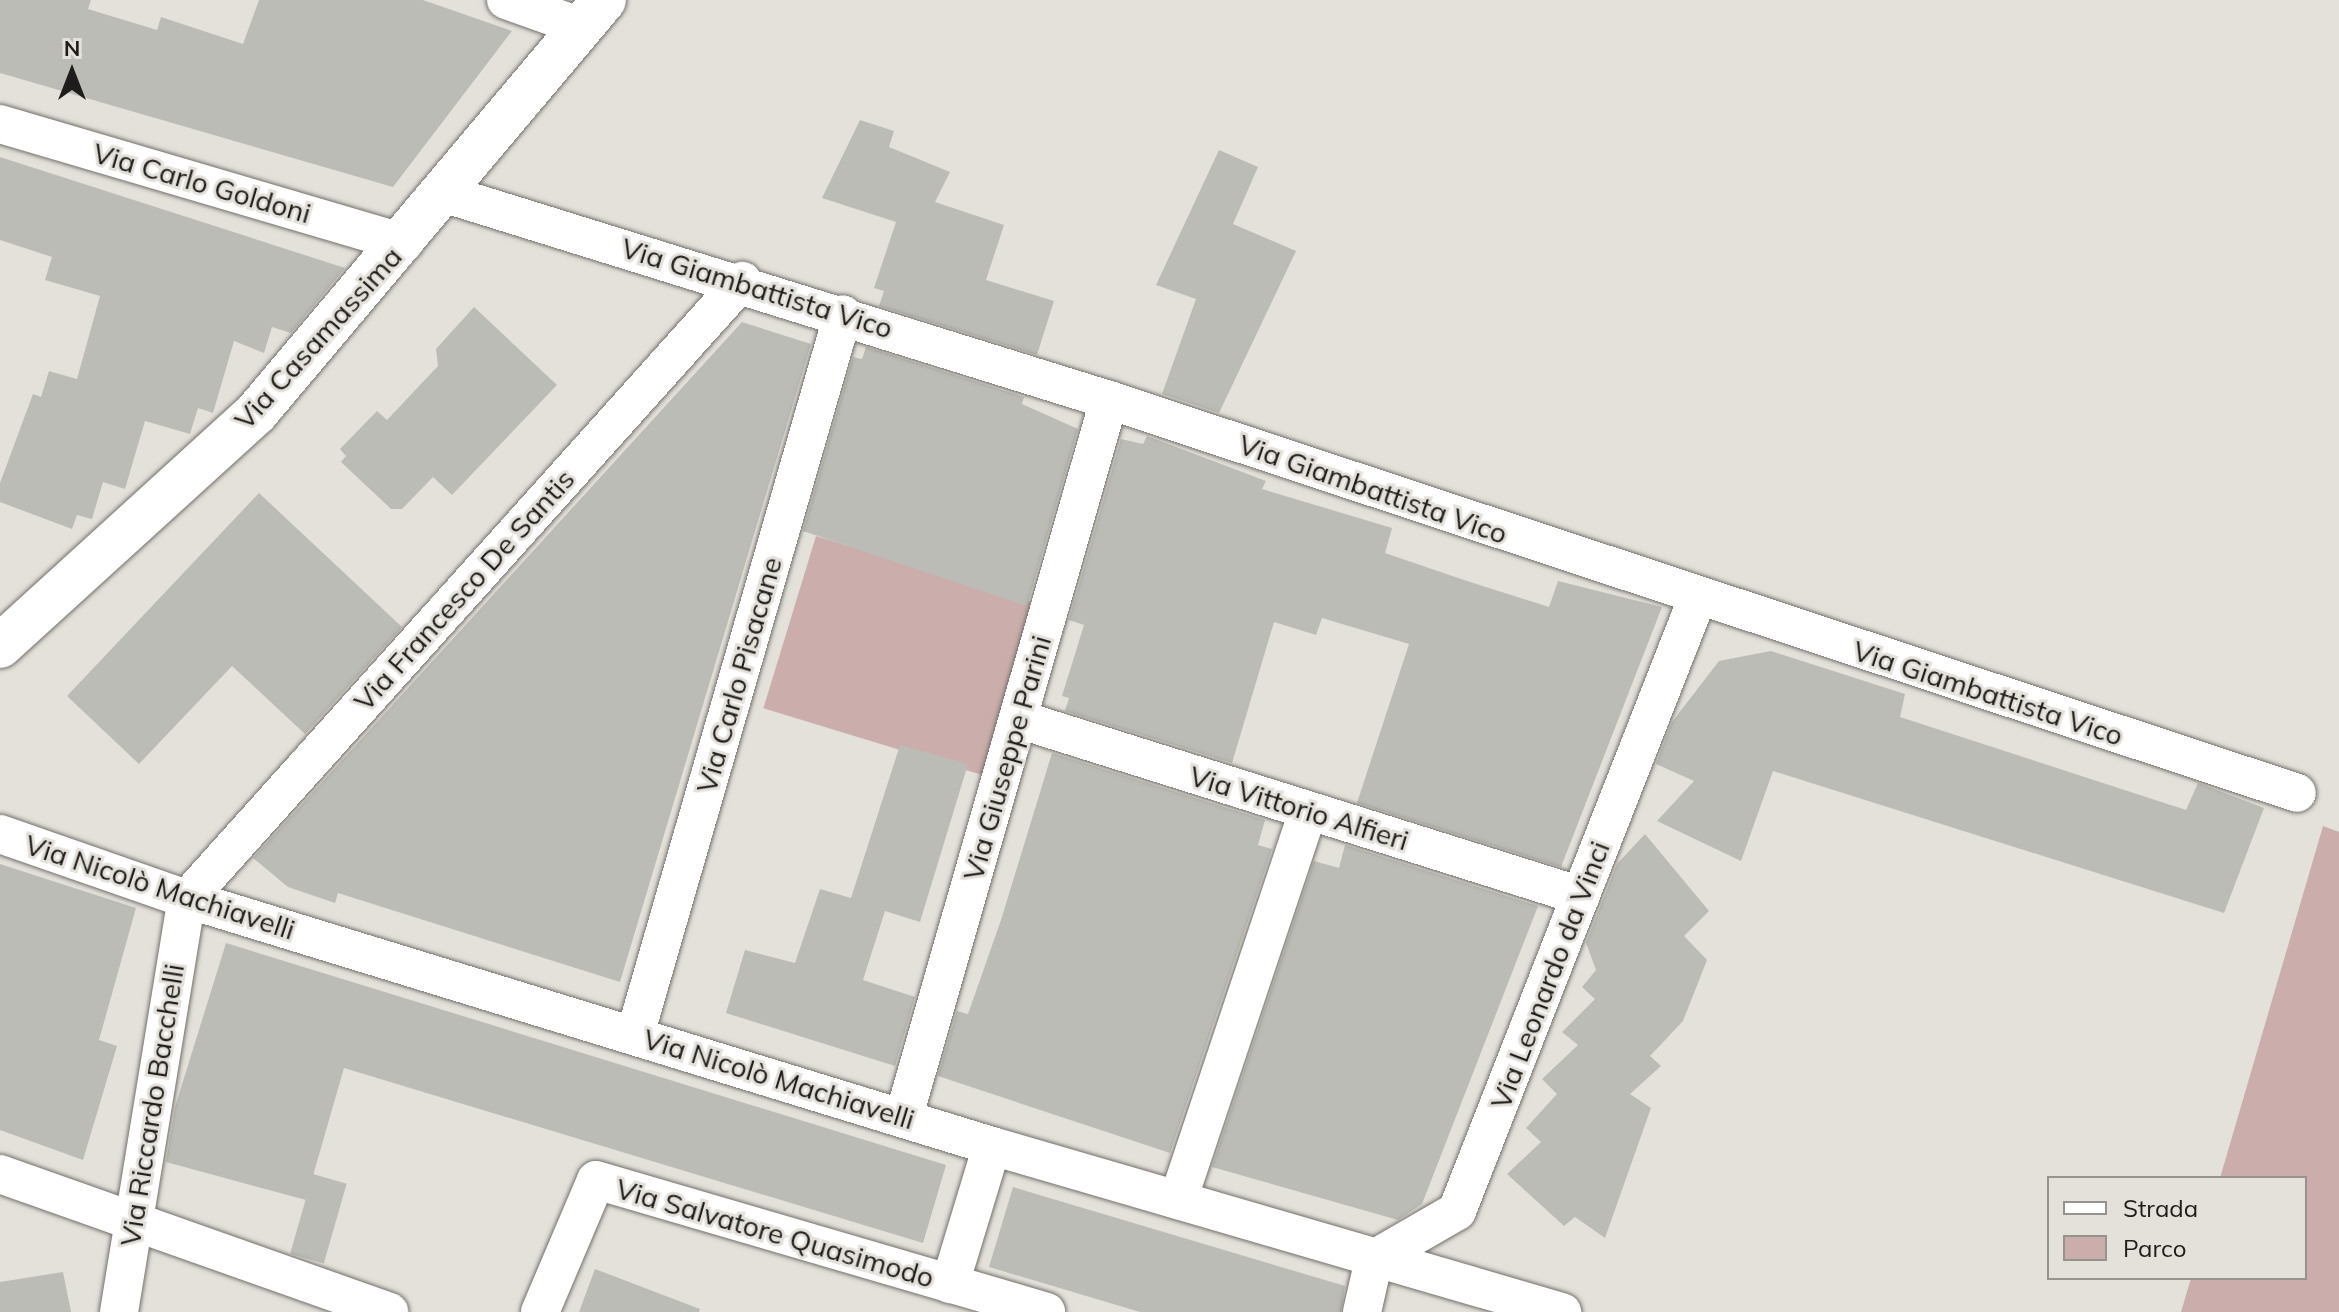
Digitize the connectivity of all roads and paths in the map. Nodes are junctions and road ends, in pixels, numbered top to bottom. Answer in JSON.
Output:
{"nodes":[{"id":1,"x":506,"y":0,"type":"edge"},
{"id":2,"x":593,"y":14,"type":"edge"},
{"id":3,"x":0,"y":124,"type":"edge"},
{"id":4,"x":446,"y":194,"type":"junction"},
{"id":5,"x":404,"y":243,"type":"junction"},
{"id":6,"x":742,"y":281,"type":"junction"},
{"id":7,"x":843,"y":314,"type":"junction"},
{"id":8,"x":1109,"y":400,"type":"junction"},
{"id":9,"x":1697,"y":599,"type":"junction"},
{"id":10,"x":0,"y":646,"type":"edge"},
{"id":11,"x":1018,"y":719,"type":"junction"},
{"id":12,"x":2297,"y":793,"type":"dead end"},
{"id":13,"x":1308,"y":811,"type":"junction"},
{"id":14,"x":0,"y":834,"type":"edge"},
{"id":15,"x":1581,"y":896,"type":"junction"},
{"id":16,"x":187,"y":899,"type":"junction"},
{"id":17,"x":635,"y":1035,"type":"junction"},
{"id":18,"x":904,"y":1116,"type":"junction"},
{"id":19,"x":992,"y":1146,"type":"junction"},
{"id":20,"x":0,"y":1174,"type":"edge"},
{"id":21,"x":1178,"y":1200,"type":"junction"},
{"id":22,"x":132,"y":1222,"type":"junction"},
{"id":23,"x":1374,"y":1259,"type":"junction"},
{"id":24,"x":950,"y":1284,"type":"junction"},
{"id":25,"x":119,"y":1312,"type":"edge"},
{"id":26,"x":389,"y":1312,"type":"edge"},
{"id":27,"x":540,"y":1312,"type":"edge"},
{"id":28,"x":1046,"y":1312,"type":"edge"},
{"id":29,"x":1362,"y":1312,"type":"edge"},
{"id":30,"x":1562,"y":1312,"type":"edge"}],
"edges":[{"from":1,"to":2,"type":"street"},
{"from":2,"to":4,"type":"street","name":"Via Casamassima"},
{"from":3,"to":5,"type":"street","name":"Via Carlo Goldoni"},
{"from":4,"to":5,"type":"street","name":"Via Casamassima"},
{"from":4,"to":6,"type":"street","name":"Via Giambattista Vico"},
{"from":5,"to":10,"type":"street","name":"Via Casamassima"},
{"from":6,"to":7,"type":"street","name":"Via Giambattista Vico"},
{"from":6,"to":16,"type":"street","name":"Via Francesco De Santis"},
{"from":7,"to":8,"type":"street","name":"Via Giambattista Vico"},
{"from":7,"to":17,"type":"street","name":"Via Carlo Pisacane"},
{"from":8,"to":9,"type":"street","name":"Via Giambattista Vico"},
{"from":8,"to":11,"type":"street","name":"Via Giuseppe Parini"},
{"from":9,"to":12,"type":"street","name":"Via Giambattista Vico"},
{"from":9,"to":15,"type":"street","name":"Via Leonardo da Vinci"},
{"from":11,"to":13,"type":"street","name":"Via Vittorio Alfieri"},
{"from":11,"to":18,"type":"street","name":"Via Giuseppe Parini"},
{"from":13,"to":15,"type":"street","name":"Via Vittorio Alfieri"},
{"from":13,"to":21,"type":"street"},
{"from":14,"to":16,"type":"street","name":"Via Nicolò Machiavelli"},
{"from":15,"to":23,"type":"street","name":"Via Leonardo da Vinci"},
{"from":16,"to":17,"type":"street","name":"Via Nicolò Machiavelli"},
{"from":16,"to":22,"type":"street","name":"Via Riccardo Bacchelli"},
{"from":17,"to":18,"type":"street","name":"Via Nicolò Machiavelli"},
{"from":18,"to":19,"type":"street","name":"Via Nicolò Machiavelli"},
{"from":19,"to":21,"type":"street","name":"Via Nicolò Machiavelli"},
{"from":19,"to":24,"type":"street"},
{"from":20,"to":22,"type":"street"},
{"from":21,"to":23,"type":"street","name":"Via Nicolò Machiavelli"},
{"from":22,"to":25,"type":"street","name":"Via Riccardo Bacchelli"},
{"from":22,"to":26,"type":"street"},
{"from":23,"to":29,"type":"street"},
{"from":23,"to":30,"type":"street","name":"Via Nicolò Machiavelli"},
{"from":24,"to":27,"type":"street","name":"Via Salvatore Quasimodo"},
{"from":24,"to":28,"type":"street","name":"Via Salvatore Quasimodo"}]}
